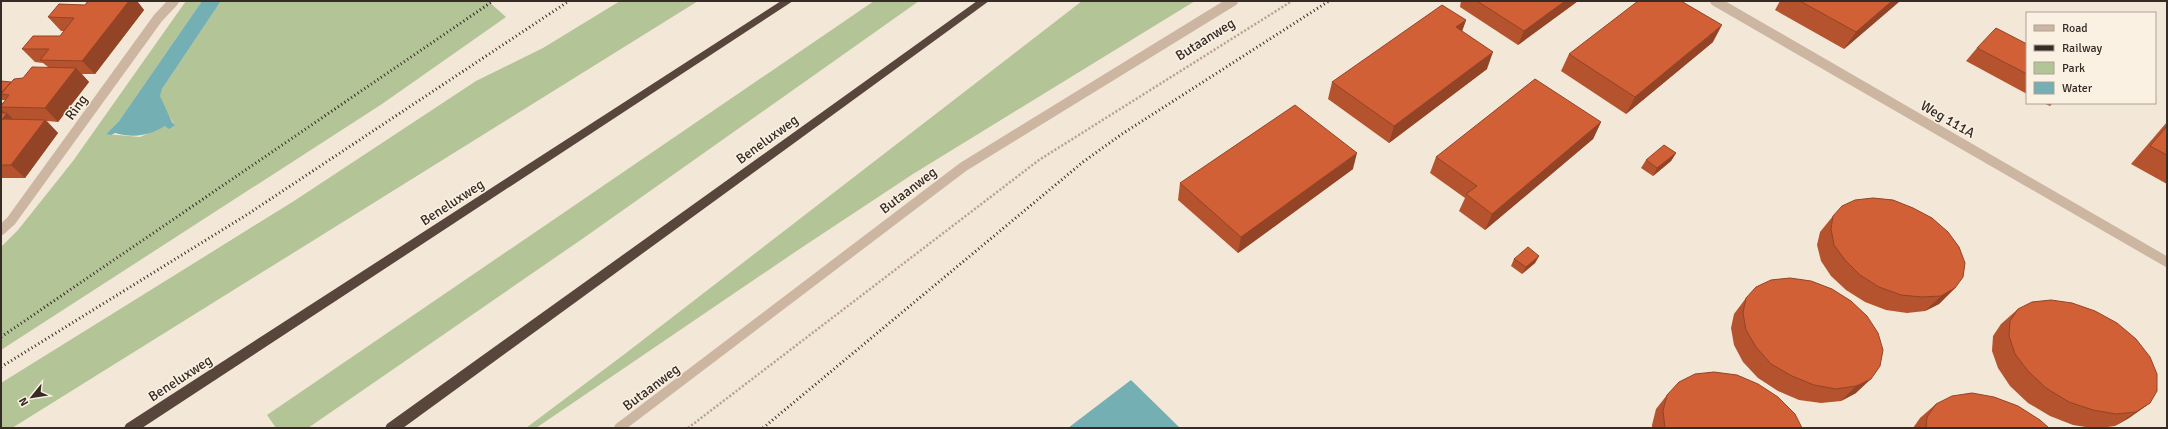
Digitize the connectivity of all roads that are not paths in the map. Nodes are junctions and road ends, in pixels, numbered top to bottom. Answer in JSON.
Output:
{"nodes":[{"id":1,"x":174,"y":1,"type":"edge"},
{"id":2,"x":788,"y":1,"type":"edge"},
{"id":3,"x":984,"y":1,"type":"edge"},
{"id":4,"x":1232,"y":1,"type":"edge"},
{"id":5,"x":1715,"y":1,"type":"edge"},
{"id":6,"x":1,"y":230,"type":"edge"},
{"id":7,"x":2167,"y":262,"type":"edge"},
{"id":8,"x":131,"y":428,"type":"edge"},
{"id":9,"x":392,"y":428,"type":"edge"},
{"id":10,"x":619,"y":428,"type":"edge"}],
"edges":[{"from":1,"to":6,"type":"street","name":"Ring"},
{"from":2,"to":8,"type":"highway","name":"Beneluxweg"},
{"from":3,"to":9,"type":"highway","name":"Beneluxweg"},
{"from":4,"to":10,"type":"street","name":"Butaanweg"},
{"from":5,"to":7,"type":"street","name":"Weg 111A"}]}
